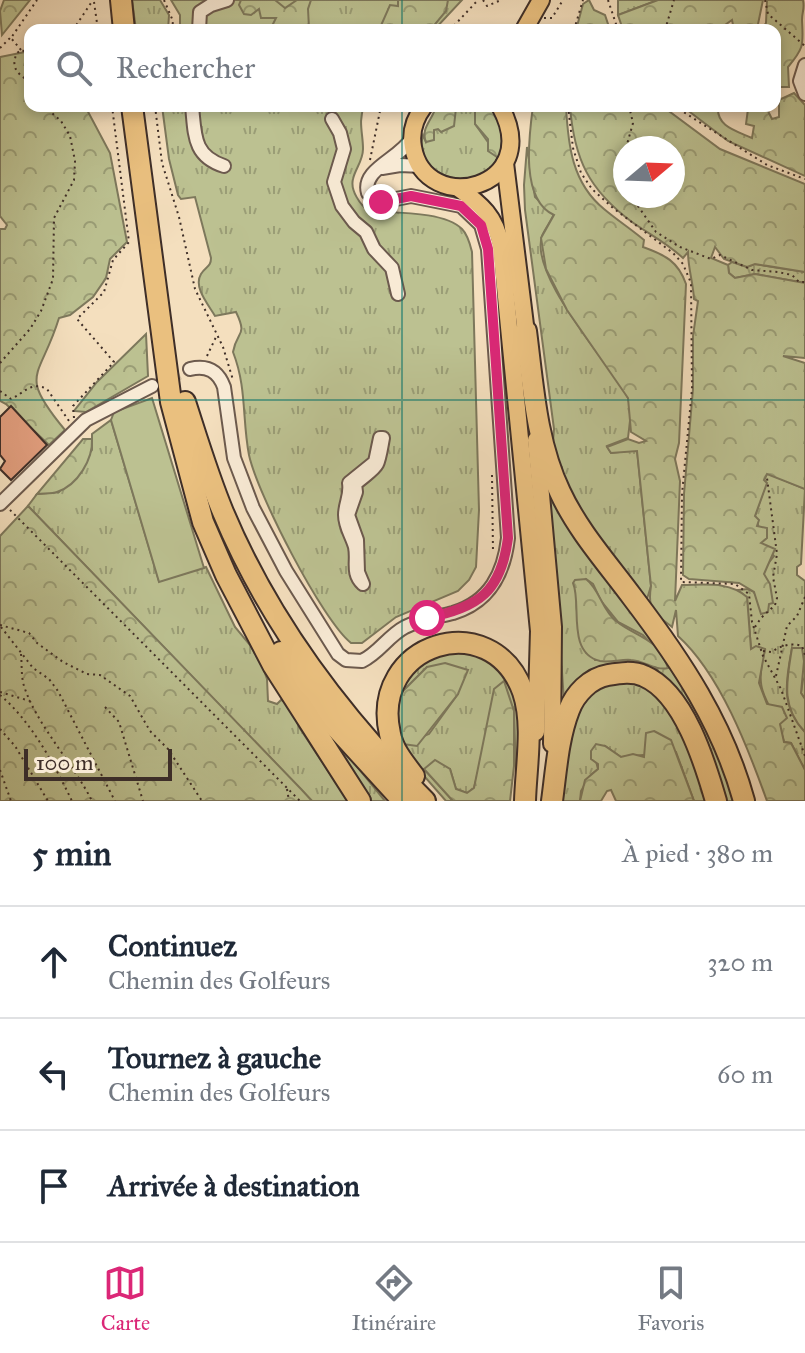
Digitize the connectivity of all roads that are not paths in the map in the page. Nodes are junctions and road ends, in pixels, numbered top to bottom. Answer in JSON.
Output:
{"nodes":[{"id":1,"x":118,"y":0,"type":"edge"},
{"id":2,"x":227,"y":0,"type":"edge"},
{"id":3,"x":528,"y":0,"type":"edge"},
{"id":4,"x":541,"y":0,"type":"edge"},
{"id":5,"x":122,"y":24,"type":"edge"},
{"id":6,"x":199,"y":24,"type":"edge"},
{"id":7,"x":515,"y":24,"type":"edge"},
{"id":8,"x":527,"y":24,"type":"edge"},
{"id":9,"x":805,"y":65,"type":"edge"},
{"id":10,"x":805,"y":94,"type":"edge"},
{"id":11,"x":133,"y":112,"type":"edge"},
{"id":12,"x":193,"y":112,"type":"edge"},
{"id":13,"x":419,"y":112,"type":"edge"},
{"id":14,"x":503,"y":112,"type":"edge"},
{"id":15,"x":332,"y":119,"type":"dead end"},
{"id":16,"x":412,"y":138,"type":"junction"},
{"id":17,"x":505,"y":163,"type":"junction"},
{"id":18,"x":224,"y":166,"type":"dead end"},
{"id":19,"x":374,"y":166,"type":"junction"},
{"id":20,"x":421,"y":166,"type":"junction"},
{"id":21,"x":458,"y":188,"type":"junction"},
{"id":22,"x":398,"y":294,"type":"dead end"},
{"id":23,"x":160,"y":318,"type":"junction"},
{"id":24,"x":526,"y":331,"type":"junction"},
{"id":25,"x":190,"y":369,"type":"road end"},
{"id":26,"x":152,"y":386,"type":"tunnel mouth"},
{"id":27,"x":383,"y":438,"type":"joint"},
{"id":28,"x":189,"y":466,"type":"junction"},
{"id":29,"x":5,"y":506,"type":"edge"},
{"id":30,"x":360,"y":801,"type":"edge"},
{"id":31,"x":403,"y":801,"type":"edge"},
{"id":32,"x":425,"y":801,"type":"edge"},
{"id":33,"x":433,"y":801,"type":"edge"},
{"id":34,"x":526,"y":801,"type":"edge"},
{"id":35,"x":550,"y":801,"type":"edge"},
{"id":36,"x":716,"y":801,"type":"edge"},
{"id":37,"x":744,"y":801,"type":"edge"}],
"edges":[{"from":1,"to":5,"type":"highway"},
{"from":2,"to":6,"type":"street"},
{"from":3,"to":7,"type":"main road"},
{"from":4,"to":8,"type":"main road"},
{"from":9,"to":10,"type":"street"},
{"from":11,"to":23,"type":"highway"},
{"from":12,"to":18,"type":"street"},
{"from":13,"to":16,"type":"main road"},
{"from":14,"to":17,"type":"main road"},
{"from":15,"to":22,"type":"street"},
{"from":16,"to":19,"type":"street"},
{"from":16,"to":20,"type":"main road"},
{"from":17,"to":21,"type":"main road"},
{"from":17,"to":24,"type":"main road"},
{"from":19,"to":20,"type":"street"},
{"from":19,"to":25,"type":"street"},
{"from":20,"to":21,"type":"main road"},
{"from":21,"to":34,"type":"main road"},
{"from":23,"to":28,"type":"highway"},
{"from":23,"to":32,"type":"highway"},
{"from":24,"to":35,"type":"main road"},
{"from":24,"to":37,"type":"highway"},
{"from":26,"to":29,"type":"street"},
{"from":27,"to":27,"type":"street"},
{"from":28,"to":30,"type":"highway"},
{"from":28,"to":31,"type":"highway"},
{"from":33,"to":34,"type":"highway"},
{"from":35,"to":36,"type":"highway"}]}
